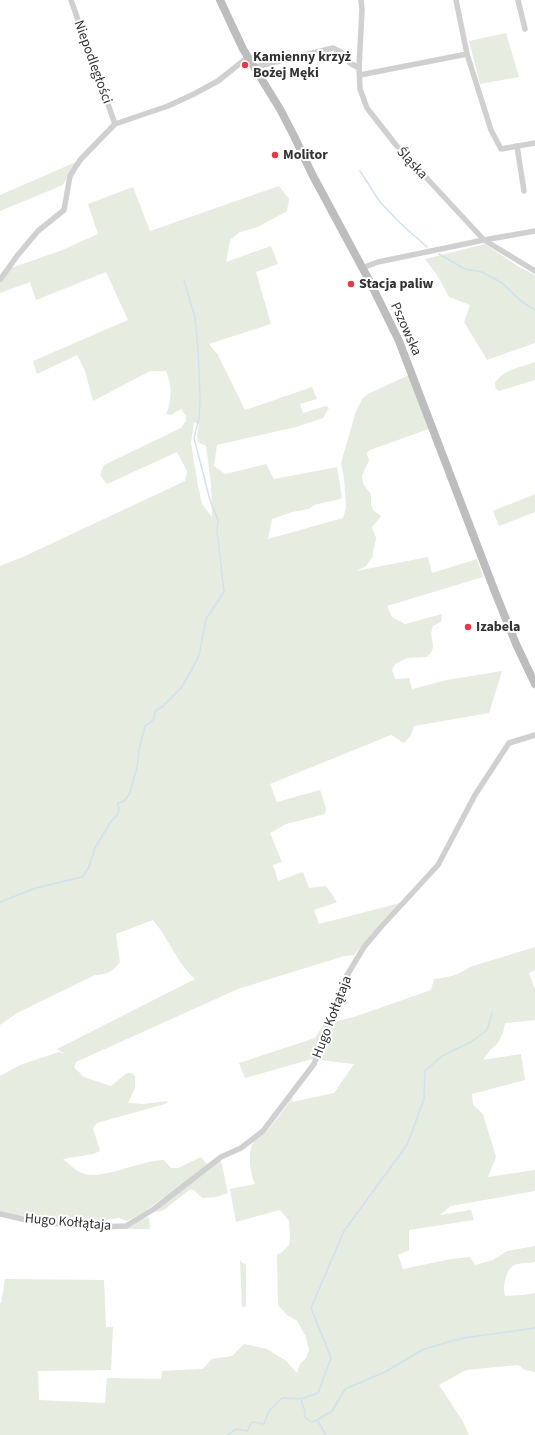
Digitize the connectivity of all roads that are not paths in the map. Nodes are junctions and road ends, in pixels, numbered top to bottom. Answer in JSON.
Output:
{"nodes":[{"id":1,"x":71,"y":0,"type":"edge"},
{"id":2,"x":220,"y":0,"type":"edge"},
{"id":3,"x":360,"y":0,"type":"edge"},
{"id":4,"x":456,"y":0,"type":"edge"},
{"id":5,"x":518,"y":0,"type":"edge"},
{"id":6,"x":525,"y":29,"type":"dead end"},
{"id":7,"x":467,"y":54,"type":"junction"},
{"id":8,"x":248,"y":57,"type":"junction"},
{"id":9,"x":255,"y":67,"type":"junction"},
{"id":10,"x":359,"y":68,"type":"junction"},
{"id":11,"x":360,"y":75,"type":"junction"},
{"id":12,"x":115,"y":124,"type":"junction"},
{"id":13,"x":535,"y":143,"type":"edge"},
{"id":14,"x":517,"y":146,"type":"junction"},
{"id":15,"x":524,"y":191,"type":"dead end"},
{"id":16,"x":535,"y":231,"type":"edge"},
{"id":17,"x":484,"y":240,"type":"junction"},
{"id":18,"x":362,"y":268,"type":"junction"},
{"id":19,"x":535,"y":271,"type":"edge"},
{"id":20,"x":0,"y":280,"type":"edge"},
{"id":21,"x":535,"y":684,"type":"edge"},
{"id":22,"x":535,"y":735,"type":"edge"},
{"id":23,"x":0,"y":1214,"type":"edge"}],
"edges":[{"from":1,"to":12,"type":"street","name":"Niepodległości"},
{"from":2,"to":8,"type":"main road","name":"Pszowska"},
{"from":3,"to":10,"type":"street","name":"Śląska"},
{"from":4,"to":7,"type":"street"},
{"from":5,"to":6,"type":"street"},
{"from":7,"to":11,"type":"street"},
{"from":7,"to":14,"type":"street"},
{"from":8,"to":9,"type":"main road","name":"Pszowska"},
{"from":8,"to":12,"type":"street"},
{"from":9,"to":10,"type":"street"},
{"from":9,"to":18,"type":"main road","name":"Pszowska"},
{"from":10,"to":11,"type":"street","name":"Śląska"},
{"from":11,"to":17,"type":"street","name":"Śląska"},
{"from":12,"to":20,"type":"street"},
{"from":13,"to":14,"type":"street"},
{"from":14,"to":15,"type":"street"},
{"from":16,"to":17,"type":"street"},
{"from":17,"to":18,"type":"street"},
{"from":17,"to":19,"type":"street","name":"Śląska"},
{"from":18,"to":21,"type":"main road","name":"Pszowska"},
{"from":22,"to":23,"type":"street","name":"Hugo Kołłątaja"}]}
